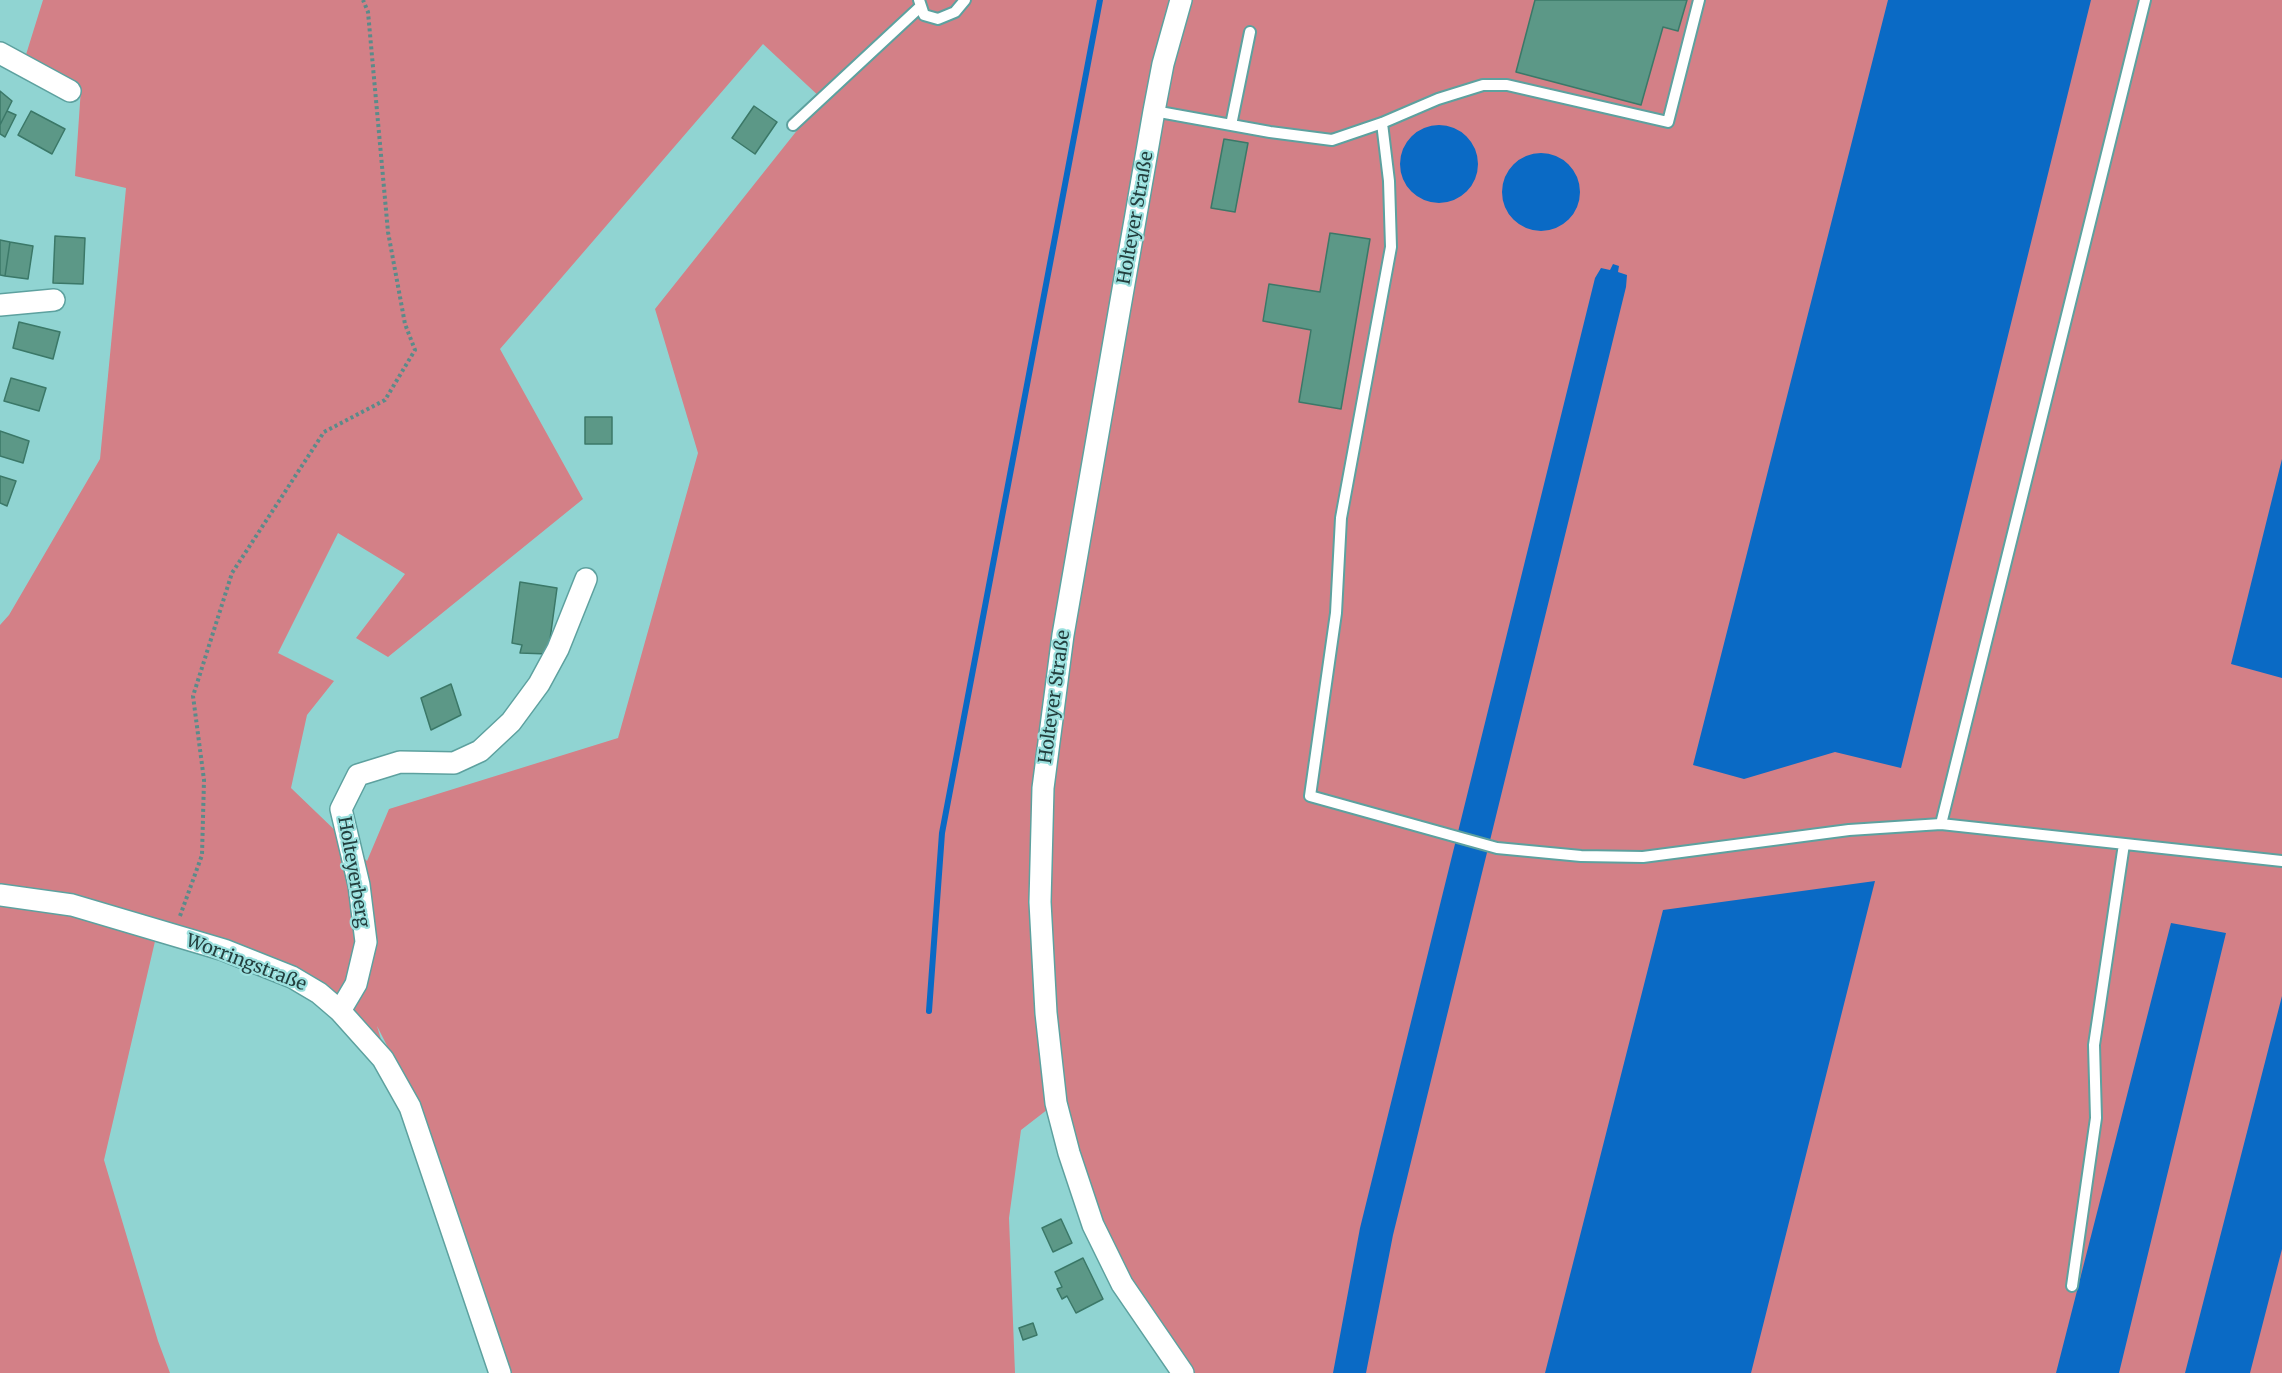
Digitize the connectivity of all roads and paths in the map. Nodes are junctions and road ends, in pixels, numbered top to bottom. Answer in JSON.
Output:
{"nodes":[{"id":1,"x":363,"y":0,"type":"edge"},
{"id":2,"x":964,"y":0,"type":"edge"},
{"id":3,"x":1181,"y":0,"type":"edge"},
{"id":4,"x":1700,"y":0,"type":"edge"},
{"id":5,"x":2145,"y":0,"type":"edge"},
{"id":6,"x":920,"y":3,"type":"edge"},
{"id":7,"x":1250,"y":32,"type":"dead end"},
{"id":8,"x":0,"y":53,"type":"edge"},
{"id":9,"x":70,"y":91,"type":"dead end"},
{"id":10,"x":1154,"y":111,"type":"junction"},
{"id":11,"x":1382,"y":123,"type":"junction"},
{"id":12,"x":793,"y":125,"type":"dead end"},
{"id":13,"x":1231,"y":125,"type":"junction"},
{"id":14,"x":54,"y":300,"type":"dead end"},
{"id":15,"x":0,"y":305,"type":"edge"},
{"id":16,"x":586,"y":579,"type":"dead end"},
{"id":17,"x":1941,"y":824,"type":"junction"},
{"id":18,"x":2124,"y":844,"type":"junction"},
{"id":19,"x":2282,"y":861,"type":"edge"},
{"id":20,"x":0,"y":895,"type":"edge"},
{"id":21,"x":173,"y":934,"type":"junction"},
{"id":22,"x":340,"y":1011,"type":"junction"},
{"id":23,"x":2072,"y":1286,"type":"dead end"},
{"id":24,"x":500,"y":1373,"type":"edge"},
{"id":25,"x":1184,"y":1373,"type":"edge"}],
"edges":[{"from":1,"to":21,"type":"path"},
{"from":2,"to":6,"type":"lane"},
{"from":3,"to":10,"type":"street","name":"Holteyer Straße"},
{"from":4,"to":11,"type":"lane"},
{"from":5,"to":17,"type":"lane"},
{"from":6,"to":12,"type":"lane"},
{"from":7,"to":13,"type":"lane"},
{"from":8,"to":9,"type":"street"},
{"from":10,"to":13,"type":"lane"},
{"from":10,"to":25,"type":"street","name":"Holteyer Straße"},
{"from":11,"to":13,"type":"lane"},
{"from":11,"to":17,"type":"lane"},
{"from":14,"to":15,"type":"street"},
{"from":16,"to":22,"type":"street","name":"Holteyerberg"},
{"from":17,"to":18,"type":"lane"},
{"from":18,"to":19,"type":"lane"},
{"from":18,"to":23,"type":"lane"},
{"from":20,"to":21,"type":"street","name":"Worringstraße"},
{"from":21,"to":22,"type":"street","name":"Worringstraße"},
{"from":22,"to":24,"type":"street","name":"Worringstraße"}]}
